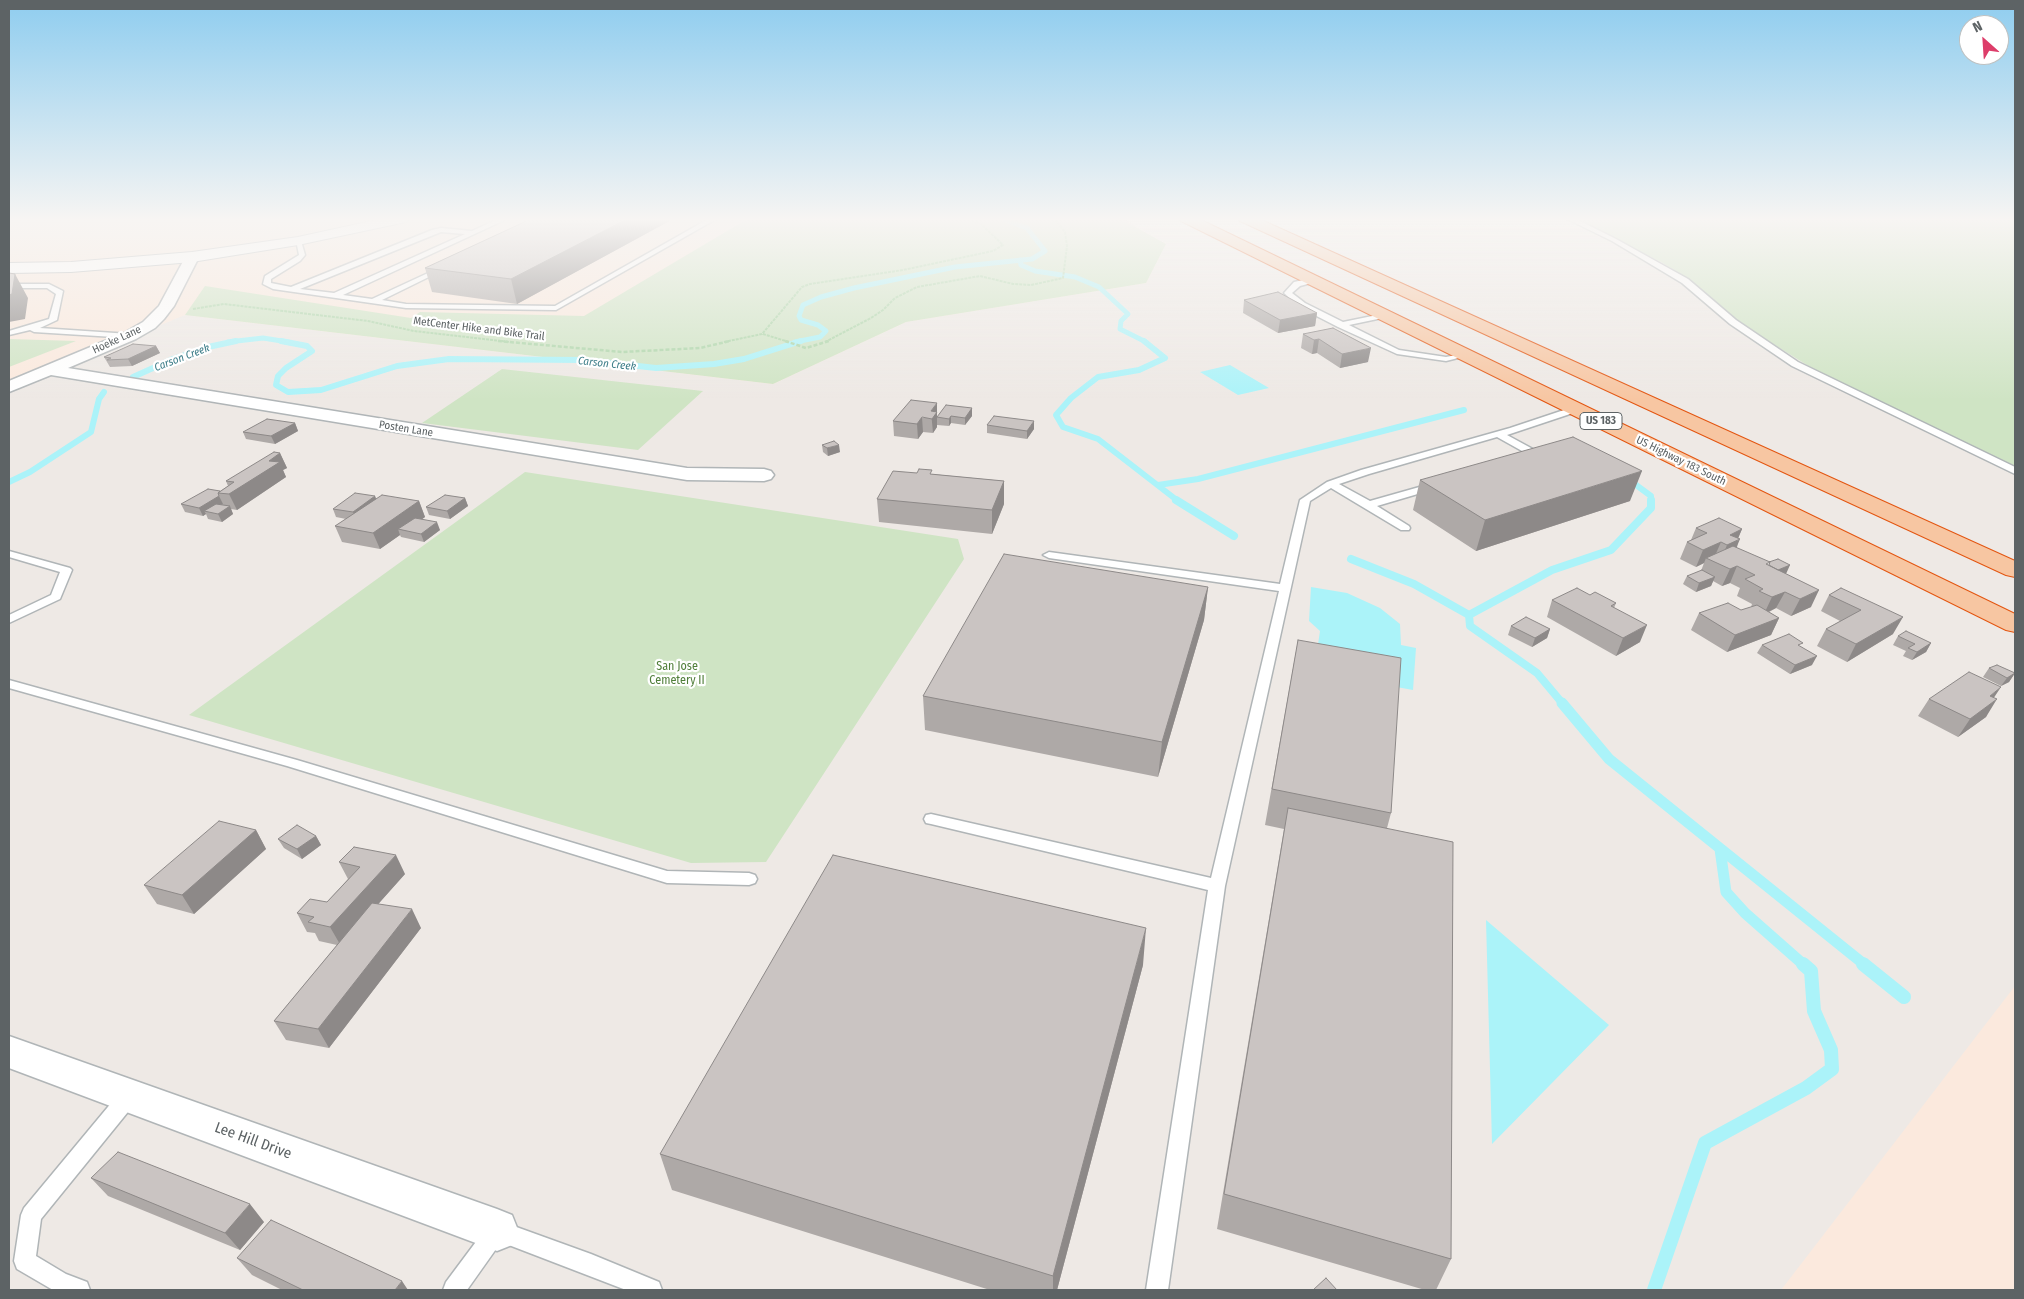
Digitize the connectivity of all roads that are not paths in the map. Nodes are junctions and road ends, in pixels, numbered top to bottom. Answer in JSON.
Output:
{"nodes":[{"id":1,"x":180,"y":279,"type":"edge"},
{"id":2,"x":268,"y":279,"type":"edge"},
{"id":3,"x":319,"y":279,"type":"edge"},
{"id":4,"x":373,"y":279,"type":"edge"},
{"id":5,"x":421,"y":279,"type":"edge"},
{"id":6,"x":608,"y":279,"type":"edge"},
{"id":7,"x":1309,"y":279,"type":"edge"},
{"id":8,"x":1320,"y":279,"type":"edge"},
{"id":9,"x":1378,"y":279,"type":"edge"},
{"id":10,"x":1681,"y":279,"type":"edge"},
{"id":11,"x":1312,"y":280,"type":"junction"},
{"id":12,"x":9,"y":286,"type":"edge"},
{"id":13,"x":291,"y":290,"type":"junction"},
{"id":14,"x":334,"y":296,"type":"junction"},
{"id":15,"x":374,"y":301,"type":"junction"},
{"id":16,"x":1384,"y":315,"type":"junction"},
{"id":17,"x":1341,"y":325,"type":"junction"},
{"id":18,"x":26,"y":329,"type":"junction"},
{"id":19,"x":9,"y":333,"type":"edge"},
{"id":20,"x":130,"y":336,"type":"junction"},
{"id":21,"x":1466,"y":356,"type":"junction"},
{"id":22,"x":50,"y":370,"type":"junction"},
{"id":23,"x":9,"y":387,"type":"edge"},
{"id":24,"x":1576,"y":409,"type":"junction"},
{"id":25,"x":1498,"y":434,"type":"junction"},
{"id":26,"x":1520,"y":462,"type":"edge"},
{"id":27,"x":2015,"y":471,"type":"edge"},
{"id":28,"x":764,"y":475,"type":"dead end"},
{"id":29,"x":1444,"y":483,"type":"edge"},
{"id":30,"x":1331,"y":484,"type":"junction"},
{"id":31,"x":1369,"y":505,"type":"junction"},
{"id":32,"x":1405,"y":528,"type":"dead end"},
{"id":33,"x":9,"y":554,"type":"edge"},
{"id":34,"x":1050,"y":555,"type":"dead end"},
{"id":35,"x":2015,"y":570,"type":"edge"},
{"id":36,"x":1285,"y":588,"type":"junction"},
{"id":37,"x":9,"y":619,"type":"edge"},
{"id":38,"x":2015,"y":624,"type":"edge"},
{"id":39,"x":9,"y":684,"type":"edge"},
{"id":40,"x":931,"y":819,"type":"dead end"},
{"id":41,"x":749,"y":879,"type":"dead end"},
{"id":42,"x":1217,"y":886,"type":"junction"},
{"id":43,"x":9,"y":1052,"type":"edge"},
{"id":44,"x":129,"y":1096,"type":"junction"},
{"id":45,"x":497,"y":1230,"type":"junction"},
{"id":46,"x":79,"y":1290,"type":"edge"},
{"id":47,"x":454,"y":1290,"type":"edge"},
{"id":48,"x":651,"y":1290,"type":"edge"},
{"id":49,"x":1157,"y":1290,"type":"edge"}],
"edges":[{"from":1,"to":20,"type":"street","name":"Hoeke Lane"},
{"from":2,"to":13,"type":"lane"},
{"from":3,"to":13,"type":"lane"},
{"from":4,"to":14,"type":"lane"},
{"from":5,"to":15,"type":"lane"},
{"from":6,"to":15,"type":"lane"},
{"from":7,"to":11,"type":"highway","name":"US Highway 183 South","number":"US 183"},
{"from":8,"to":11,"type":"highway"},
{"from":9,"to":35,"type":"highway"},
{"from":10,"to":27,"type":"lane"},
{"from":11,"to":16,"type":"highway","name":"US Highway 183 South","number":"US 183"},
{"from":11,"to":17,"type":"lane"},
{"from":12,"to":18,"type":"lane"},
{"from":13,"to":14,"type":"lane"},
{"from":14,"to":15,"type":"lane"},
{"from":16,"to":17,"type":"lane"},
{"from":16,"to":21,"type":"highway","name":"US Highway 183 South","number":"US 183"},
{"from":17,"to":21,"type":"lane"},
{"from":18,"to":19,"type":"lane"},
{"from":18,"to":20,"type":"lane"},
{"from":20,"to":22,"type":"street","name":"Hoeke Lane"},
{"from":21,"to":24,"type":"highway","name":"US Highway 183 South","number":"US 183"},
{"from":22,"to":23,"type":"street","name":"Hoeke Lane"},
{"from":22,"to":28,"type":"street","name":"Posten Lane"},
{"from":24,"to":25,"type":"lane"},
{"from":24,"to":38,"type":"highway","name":"US Highway 183 South","number":"US 183"},
{"from":25,"to":26,"type":"lane"},
{"from":25,"to":30,"type":"lane"},
{"from":29,"to":31,"type":"lane"},
{"from":30,"to":31,"type":"lane"},
{"from":30,"to":36,"type":"lane"},
{"from":31,"to":32,"type":"lane"},
{"from":33,"to":37,"type":"lane"},
{"from":34,"to":36,"type":"lane"},
{"from":36,"to":42,"type":"lane"},
{"from":39,"to":41,"type":"lane"},
{"from":40,"to":42,"type":"lane"},
{"from":42,"to":49,"type":"lane"},
{"from":43,"to":44,"type":"street","name":"Lee Hill Drive"},
{"from":44,"to":45,"type":"street","name":"Lee Hill Drive"},
{"from":44,"to":46,"type":"lane"},
{"from":45,"to":47,"type":"lane"},
{"from":45,"to":48,"type":"lane"}]}
